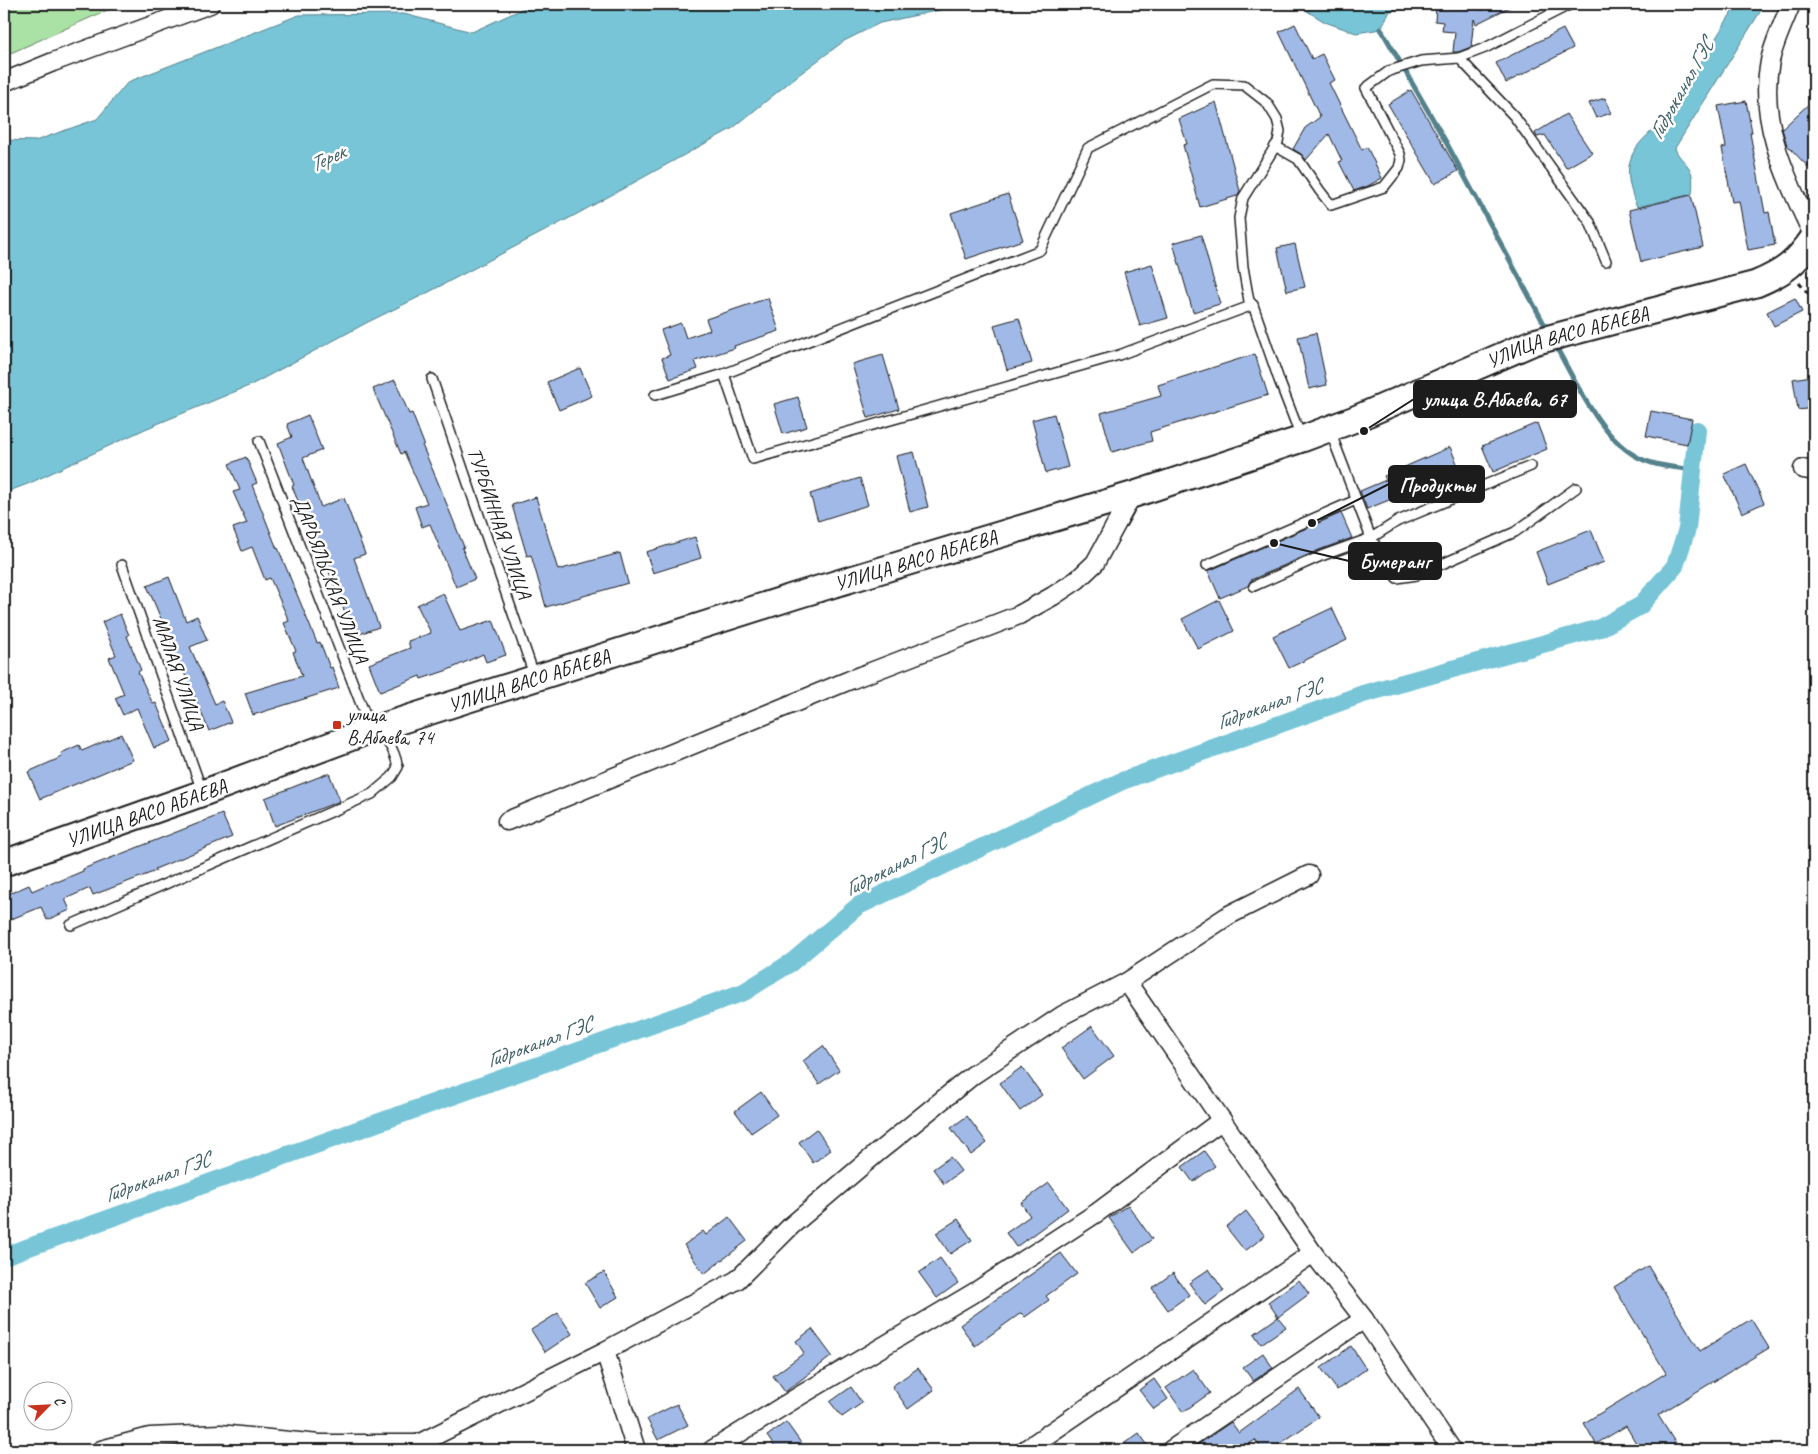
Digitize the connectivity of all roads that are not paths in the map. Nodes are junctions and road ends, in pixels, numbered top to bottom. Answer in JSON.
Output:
{"nodes":[{"id":1,"x":210,"y":4,"type":"edge"},
{"id":2,"x":1571,"y":4,"type":"edge"},
{"id":3,"x":1791,"y":4,"type":"edge"},
{"id":4,"x":1460,"y":58,"type":"junction"},
{"id":5,"x":4,"y":82,"type":"edge"},
{"id":6,"x":1275,"y":146,"type":"junction"},
{"id":7,"x":1814,"y":237,"type":"edge"},
{"id":8,"x":1606,"y":262,"type":"dead end"},
{"id":9,"x":1253,"y":306,"type":"junction"},
{"id":10,"x":724,"y":374,"type":"junction"},
{"id":11,"x":432,"y":379,"type":"dead end"},
{"id":12,"x":655,"y":395,"type":"dead end"},
{"id":13,"x":1329,"y":430,"type":"junction"},
{"id":14,"x":1302,"y":439,"type":"junction"},
{"id":15,"x":259,"y":441,"type":"dead end"},
{"id":16,"x":1531,"y":466,"type":"dead end"},
{"id":17,"x":1576,"y":488,"type":"dead end"},
{"id":18,"x":1132,"y":495,"type":"junction"},
{"id":19,"x":1356,"y":500,"type":"junction"},
{"id":20,"x":1371,"y":538,"type":"junction"},
{"id":21,"x":122,"y":564,"type":"dead end"},
{"id":22,"x":1207,"y":565,"type":"dead end"},
{"id":23,"x":1254,"y":586,"type":"dead end"},
{"id":24,"x":537,"y":678,"type":"junction"},
{"id":25,"x":371,"y":730,"type":"junction"},
{"id":26,"x":203,"y":793,"type":"junction"},
{"id":27,"x":507,"y":821,"type":"dead end"},
{"id":28,"x":4,"y":863,"type":"edge"},
{"id":29,"x":1309,"y":875,"type":"dead end"},
{"id":30,"x":71,"y":925,"type":"dead end"},
{"id":31,"x":1127,"y":982,"type":"junction"},
{"id":32,"x":1222,"y":1120,"type":"junction"},
{"id":33,"x":1313,"y":1253,"type":"junction"},
{"id":34,"x":1364,"y":1318,"type":"junction"},
{"id":35,"x":605,"y":1350,"type":"junction"},
{"id":36,"x":411,"y":1447,"type":"edge"},
{"id":37,"x":101,"y":1450,"type":"edge"},
{"id":38,"x":636,"y":1450,"type":"edge"},
{"id":39,"x":712,"y":1450,"type":"edge"},
{"id":40,"x":1025,"y":1450,"type":"edge"},
{"id":41,"x":1171,"y":1450,"type":"edge"},
{"id":42,"x":1452,"y":1450,"type":"edge"}],
"edges":[{"from":1,"to":5,"type":"street"},
{"from":2,"to":4,"type":"lane"},
{"from":3,"to":7,"type":"street"},
{"from":4,"to":6,"type":"lane"},
{"from":4,"to":8,"type":"lane"},
{"from":6,"to":9,"type":"lane"},
{"from":6,"to":10,"type":"lane"},
{"from":7,"to":13,"type":"main road","name":"УЛИЦА ВАСО АБАЕВА"},
{"from":9,"to":10,"type":"lane"},
{"from":9,"to":14,"type":"lane"},
{"from":10,"to":12,"type":"lane"},
{"from":11,"to":24,"type":"lane","name":"ТУРБИННАЯ УЛИЦА"},
{"from":13,"to":14,"type":"main road","name":"УЛИЦА ВАСО АБАЕВА"},
{"from":13,"to":19,"type":"lane"},
{"from":14,"to":18,"type":"main road","name":"УЛИЦА ВАСО АБАЕВА"},
{"from":15,"to":25,"type":"lane","name":"ДАРЬЯЛЬСКАЯ УЛИЦА"},
{"from":16,"to":20,"type":"lane"},
{"from":17,"to":20,"type":"lane"},
{"from":18,"to":24,"type":"main road","name":"УЛИЦА ВАСО АБАЕВА"},
{"from":18,"to":27,"type":"street"},
{"from":19,"to":20,"type":"lane"},
{"from":19,"to":22,"type":"lane"},
{"from":20,"to":23,"type":"lane"},
{"from":21,"to":26,"type":"lane","name":"МАЛАЯ УЛИЦА"},
{"from":24,"to":25,"type":"main road","name":"УЛИЦА ВАСО АБАЕВА"},
{"from":25,"to":26,"type":"main road","name":"УЛИЦА ВАСО АБАЕВА"},
{"from":25,"to":30,"type":"lane"},
{"from":26,"to":28,"type":"main road","name":"УЛИЦА ВАСО АБАЕВА"},
{"from":29,"to":31,"type":"street"},
{"from":31,"to":32,"type":"street"},
{"from":31,"to":35,"type":"street"},
{"from":32,"to":33,"type":"street"},
{"from":32,"to":39,"type":"street"},
{"from":33,"to":34,"type":"street"},
{"from":33,"to":40,"type":"street"},
{"from":34,"to":41,"type":"street"},
{"from":34,"to":42,"type":"street"},
{"from":35,"to":36,"type":"street"},
{"from":35,"to":38,"type":"street"},
{"from":36,"to":37,"type":"street"}]}
